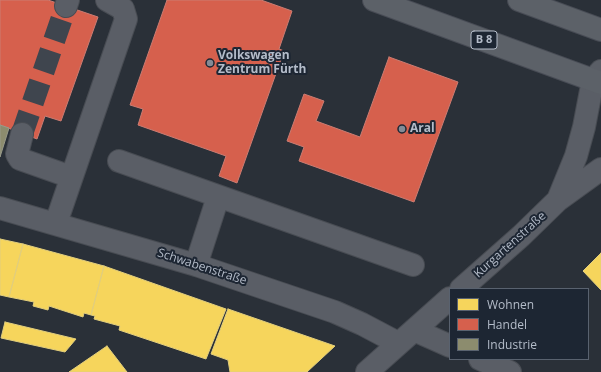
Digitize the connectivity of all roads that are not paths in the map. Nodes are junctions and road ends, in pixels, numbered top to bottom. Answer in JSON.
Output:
{"nodes":[{"id":1,"x":107,"y":0,"type":"edge"},
{"id":2,"x":374,"y":0,"type":"edge"},
{"id":3,"x":520,"y":0,"type":"edge"},
{"id":4,"x":601,"y":30,"type":"edge"},
{"id":5,"x":598,"y":78,"type":"edge"},
{"id":6,"x":22,"y":134,"type":"tunnel mouth"},
{"id":7,"x":119,"y":161,"type":"dead end"},
{"id":8,"x":601,"y":169,"type":"edge"},
{"id":9,"x":71,"y":177,"type":"junction"},
{"id":10,"x":218,"y":197,"type":"junction"},
{"id":11,"x":558,"y":200,"type":"junction"},
{"id":12,"x":0,"y":208,"type":"edge"},
{"id":13,"x":56,"y":223,"type":"junction"},
{"id":14,"x":196,"y":265,"type":"junction"},
{"id":15,"x":413,"y":265,"type":"dead end"},
{"id":16,"x":462,"y":288,"type":"edge"},
{"id":17,"x":449,"y":299,"type":"edge"},
{"id":18,"x":406,"y":336,"type":"junction"},
{"id":19,"x":449,"y":346,"type":"edge"},
{"id":20,"x":482,"y":360,"type":"edge"},
{"id":21,"x":367,"y":372,"type":"edge"},
{"id":22,"x":510,"y":372,"type":"edge"}],
"edges":[{"from":1,"to":9,"type":"street"},
{"from":2,"to":5,"type":"main road","number":"B 8"},
{"from":3,"to":4,"type":"main road"},
{"from":5,"to":11,"type":"street","name":"Kurgartenstraße"},
{"from":6,"to":9,"type":"street"},
{"from":7,"to":10,"type":"street"},
{"from":8,"to":11,"type":"street","name":"Kurgartenstraße"},
{"from":9,"to":13,"type":"street"},
{"from":10,"to":14,"type":"street"},
{"from":10,"to":15,"type":"street"},
{"from":11,"to":16,"type":"street","name":"Kurgartenstraße"},
{"from":12,"to":13,"type":"street","name":"Schwabenstraße"},
{"from":13,"to":14,"type":"street","name":"Schwabenstraße"},
{"from":14,"to":18,"type":"street","name":"Schwabenstraße"},
{"from":17,"to":18,"type":"street"},
{"from":18,"to":19,"type":"street","name":"Schwabenstraße"},
{"from":18,"to":21,"type":"street"},
{"from":20,"to":22,"type":"street"}]}
